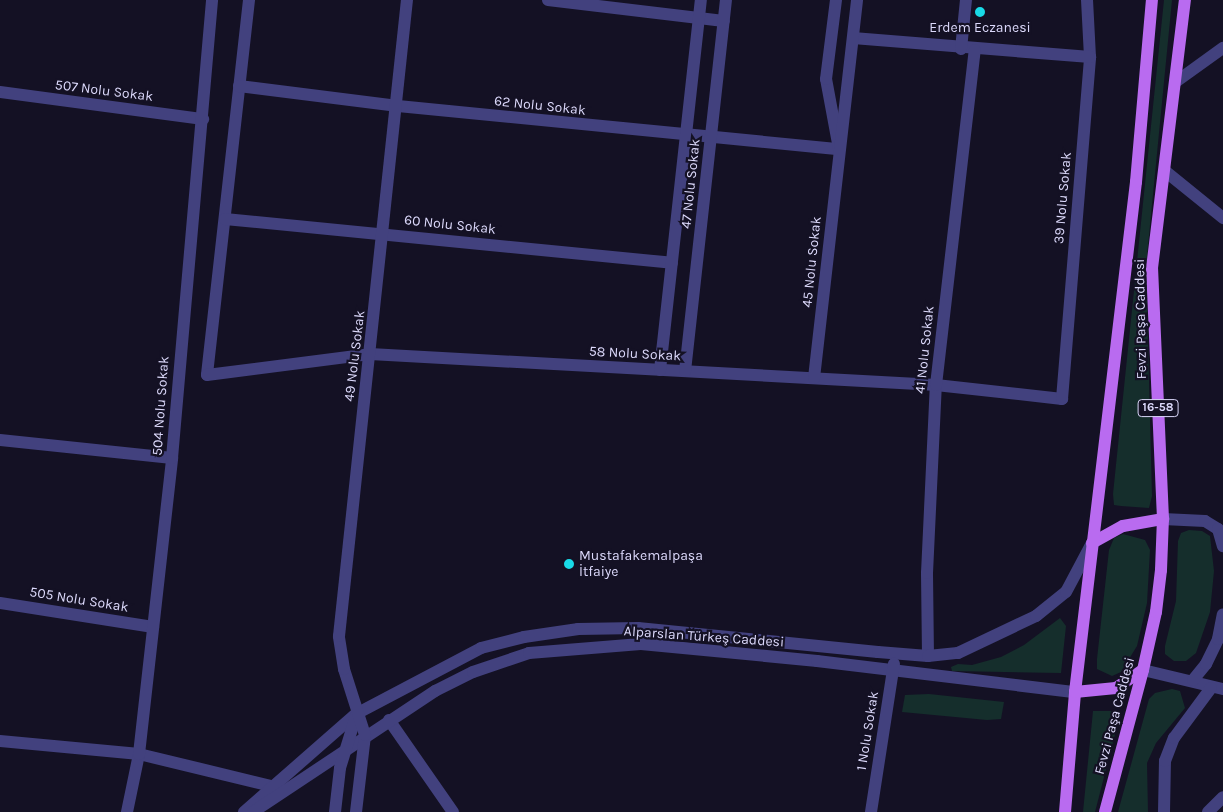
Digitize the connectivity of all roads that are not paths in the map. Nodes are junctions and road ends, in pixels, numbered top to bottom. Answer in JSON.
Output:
{"nodes":[{"id":1,"x":212,"y":0,"type":"edge"},
{"id":2,"x":249,"y":0,"type":"edge"},
{"id":3,"x":407,"y":0,"type":"edge"},
{"id":4,"x":548,"y":0,"type":"edge"},
{"id":5,"x":701,"y":0,"type":"edge"},
{"id":6,"x":726,"y":0,"type":"edge"},
{"id":7,"x":836,"y":0,"type":"edge"},
{"id":8,"x":858,"y":0,"type":"edge"},
{"id":9,"x":966,"y":0,"type":"edge"},
{"id":10,"x":1087,"y":0,"type":"edge"},
{"id":11,"x":1152,"y":0,"type":"edge"},
{"id":12,"x":1185,"y":0,"type":"edge"},
{"id":13,"x":700,"y":18,"type":"junction"},
{"id":14,"x":724,"y":21,"type":"junction"},
{"id":15,"x":853,"y":38,"type":"junction"},
{"id":16,"x":1223,"y":48,"type":"edge"},
{"id":17,"x":961,"y":49,"type":"junction"},
{"id":18,"x":975,"y":50,"type":"junction"},
{"id":19,"x":1090,"y":56,"type":"junction"},
{"id":20,"x":1177,"y":81,"type":"junction"},
{"id":21,"x":239,"y":86,"type":"junction"},
{"id":22,"x":0,"y":92,"type":"edge"},
{"id":23,"x":398,"y":106,"type":"junction"},
{"id":24,"x":203,"y":119,"type":"junction"},
{"id":25,"x":686,"y":135,"type":"junction"},
{"id":26,"x":711,"y":138,"type":"junction"},
{"id":27,"x":839,"y":149,"type":"junction"},
{"id":28,"x":1165,"y":171,"type":"junction"},
{"id":29,"x":1223,"y":218,"type":"edge"},
{"id":30,"x":224,"y":219,"type":"junction"},
{"id":31,"x":385,"y":234,"type":"junction"},
{"id":32,"x":672,"y":263,"type":"junction"},
{"id":33,"x":370,"y":354,"type":"junction"},
{"id":34,"x":660,"y":370,"type":"junction"},
{"id":35,"x":685,"y":371,"type":"junction"},
{"id":36,"x":814,"y":378,"type":"junction"},
{"id":37,"x":936,"y":385,"type":"junction"},
{"id":38,"x":1062,"y":399,"type":"joint"},
{"id":39,"x":0,"y":440,"type":"edge"},
{"id":40,"x":172,"y":458,"type":"junction"},
{"id":41,"x":1163,"y":519,"type":"junction"},
{"id":42,"x":1220,"y":528,"type":"edge"},
{"id":43,"x":1092,"y":543,"type":"junction"},
{"id":44,"x":1223,"y":546,"type":"edge"},
{"id":45,"x":0,"y":603,"type":"edge"},
{"id":46,"x":1223,"y":614,"type":"edge"},
{"id":47,"x":153,"y":627,"type":"junction"},
{"id":48,"x":1221,"y":640,"type":"edge"},
{"id":49,"x":895,"y":654,"type":"junction"},
{"id":50,"x":928,"y":656,"type":"junction"},
{"id":51,"x":1143,"y":670,"type":"junction"},
{"id":52,"x":892,"y":671,"type":"junction"},
{"id":53,"x":1193,"y":680,"type":"junction"},
{"id":54,"x":1217,"y":688,"type":"edge"},
{"id":55,"x":1075,"y":692,"type":"junction"},
{"id":56,"x":356,"y":714,"type":"junction"},
{"id":57,"x":389,"y":720,"type":"junction"},
{"id":58,"x":365,"y":735,"type":"junction"},
{"id":59,"x":0,"y":741,"type":"edge"},
{"id":60,"x":346,"y":748,"type":"junction"},
{"id":61,"x":139,"y":754,"type":"junction"},
{"id":62,"x":271,"y":786,"type":"junction"},
{"id":63,"x":1223,"y":797,"type":"edge"},
{"id":64,"x":127,"y":812,"type":"edge"},
{"id":65,"x":244,"y":812,"type":"edge"},
{"id":66,"x":253,"y":812,"type":"edge"},
{"id":67,"x":335,"y":812,"type":"edge"},
{"id":68,"x":356,"y":812,"type":"edge"},
{"id":69,"x":453,"y":812,"type":"edge"},
{"id":70,"x":871,"y":812,"type":"edge"},
{"id":71,"x":1065,"y":812,"type":"edge"},
{"id":72,"x":1106,"y":812,"type":"edge"},
{"id":73,"x":1164,"y":812,"type":"edge"},
{"id":74,"x":1208,"y":812,"type":"edge"}],
"edges":[{"from":1,"to":24,"type":"street","name":"504 Nolu Sokak"},
{"from":2,"to":21,"type":"street"},
{"from":3,"to":23,"type":"street","name":"49 Nolu Sokak"},
{"from":4,"to":13,"type":"street"},
{"from":5,"to":13,"type":"street","name":"47 Nolu Sokak"},
{"from":6,"to":14,"type":"street","name":"47 Nolu Sokak"},
{"from":7,"to":27,"type":"street","name":"45 Nolu Sokak"},
{"from":8,"to":15,"type":"street","name":"45 Nolu Sokak"},
{"from":9,"to":17,"type":"street"},
{"from":10,"to":19,"type":"street","name":"39 Nolu Sokak"},
{"from":11,"to":43,"type":"main road","name":"Fevzi Paşa Caddesi"},
{"from":12,"to":20,"type":"main road","name":"Fevzi Paşa Caddesi","number":"16-58"},
{"from":13,"to":14,"type":"street"},
{"from":13,"to":25,"type":"street","name":"47 Nolu Sokak"},
{"from":14,"to":26,"type":"street","name":"47 Nolu Sokak"},
{"from":15,"to":17,"type":"street"},
{"from":15,"to":27,"type":"street","name":"45 Nolu Sokak"},
{"from":16,"to":20,"type":"street"},
{"from":17,"to":18,"type":"street"},
{"from":18,"to":19,"type":"street"},
{"from":18,"to":37,"type":"street","name":"41 Nolu Sokak"},
{"from":19,"to":38,"type":"street","name":"39 Nolu Sokak"},
{"from":20,"to":28,"type":"main road","name":"Fevzi Paşa Caddesi","number":"16-58"},
{"from":21,"to":23,"type":"street","name":"62 Nolu Sokak"},
{"from":21,"to":30,"type":"street"},
{"from":22,"to":24,"type":"street","name":"507 Nolu Sokak"},
{"from":23,"to":25,"type":"street","name":"62 Nolu Sokak"},
{"from":23,"to":31,"type":"street","name":"49 Nolu Sokak"},
{"from":24,"to":40,"type":"street","name":"504 Nolu Sokak"},
{"from":25,"to":26,"type":"street","name":"62 Nolu Sokak"},
{"from":25,"to":32,"type":"street","name":"47 Nolu Sokak"},
{"from":26,"to":27,"type":"street","name":"62 Nolu Sokak"},
{"from":26,"to":35,"type":"street","name":"47 Nolu Sokak"},
{"from":27,"to":36,"type":"street","name":"45 Nolu Sokak"},
{"from":28,"to":29,"type":"street"},
{"from":28,"to":41,"type":"main road","name":"Fevzi Paşa Caddesi","number":"16-58"},
{"from":30,"to":31,"type":"street","name":"60 Nolu Sokak"},
{"from":30,"to":33,"type":"street","name":"58 Nolu Sokak"},
{"from":31,"to":32,"type":"street","name":"60 Nolu Sokak"},
{"from":31,"to":33,"type":"street","name":"49 Nolu Sokak"},
{"from":32,"to":34,"type":"street","name":"47 Nolu Sokak"},
{"from":33,"to":34,"type":"street","name":"58 Nolu Sokak"},
{"from":33,"to":56,"type":"street","name":"49 Nolu Sokak"},
{"from":34,"to":35,"type":"street","name":"58 Nolu Sokak"},
{"from":35,"to":36,"type":"street","name":"58 Nolu Sokak"},
{"from":36,"to":37,"type":"street","name":"58 Nolu Sokak"},
{"from":37,"to":38,"type":"street","name":"58 Nolu Sokak"},
{"from":37,"to":50,"type":"street","name":"41 Nolu Sokak"},
{"from":39,"to":40,"type":"street"},
{"from":40,"to":47,"type":"street","name":"504 Nolu Sokak"},
{"from":41,"to":42,"type":"street"},
{"from":41,"to":43,"type":"main road"},
{"from":41,"to":51,"type":"main road","name":"Fevzi Paşa Caddesi","number":"16-58"},
{"from":42,"to":44,"type":"street"},
{"from":43,"to":50,"type":"street","name":"Alparslan Türkeş Caddesi"},
{"from":43,"to":55,"type":"main road","name":"Fevzi Paşa Caddesi"},
{"from":45,"to":47,"type":"street","name":"505 Nolu Sokak"},
{"from":46,"to":48,"type":"street"},
{"from":47,"to":61,"type":"street","name":"504 Nolu Sokak"},
{"from":48,"to":53,"type":"street"},
{"from":49,"to":50,"type":"street","name":"Alparslan Türkeş Caddesi"},
{"from":49,"to":52,"type":"street","name":"1 Nolu Sokak"},
{"from":49,"to":56,"type":"street","name":"Alparslan Türkeş Caddesi"},
{"from":51,"to":53,"type":"street"},
{"from":51,"to":55,"type":"main road"},
{"from":51,"to":72,"type":"main road","name":"Fevzi Paşa Caddesi","number":"16-58"},
{"from":52,"to":55,"type":"street","name":"Alparslan Türkeş Caddesi"},
{"from":52,"to":57,"type":"street","name":"Alparslan Türkeş Caddesi"},
{"from":52,"to":70,"type":"street","name":"1 Nolu Sokak"},
{"from":53,"to":54,"type":"street"},
{"from":54,"to":73,"type":"street"},
{"from":55,"to":71,"type":"main road","name":"Fevzi Paşa Caddesi"},
{"from":56,"to":58,"type":"street","name":"49 Nolu Sokak"},
{"from":56,"to":60,"type":"street"},
{"from":56,"to":62,"type":"street","name":"Alparslan Türkeş Caddesi"},
{"from":57,"to":58,"type":"street","name":"Alparslan Türkeş Caddesi"},
{"from":57,"to":69,"type":"street"},
{"from":58,"to":60,"type":"street","name":"Alparslan Türkeş Caddesi"},
{"from":58,"to":68,"type":"street"},
{"from":59,"to":61,"type":"street"},
{"from":60,"to":66,"type":"street","name":"Alparslan Türkeş Caddesi"},
{"from":60,"to":67,"type":"street"},
{"from":61,"to":62,"type":"street"},
{"from":61,"to":64,"type":"street","name":"504 Nolu Sokak"},
{"from":62,"to":65,"type":"street","name":"Alparslan Türkeş Caddesi"},
{"from":63,"to":74,"type":"street"}]}
